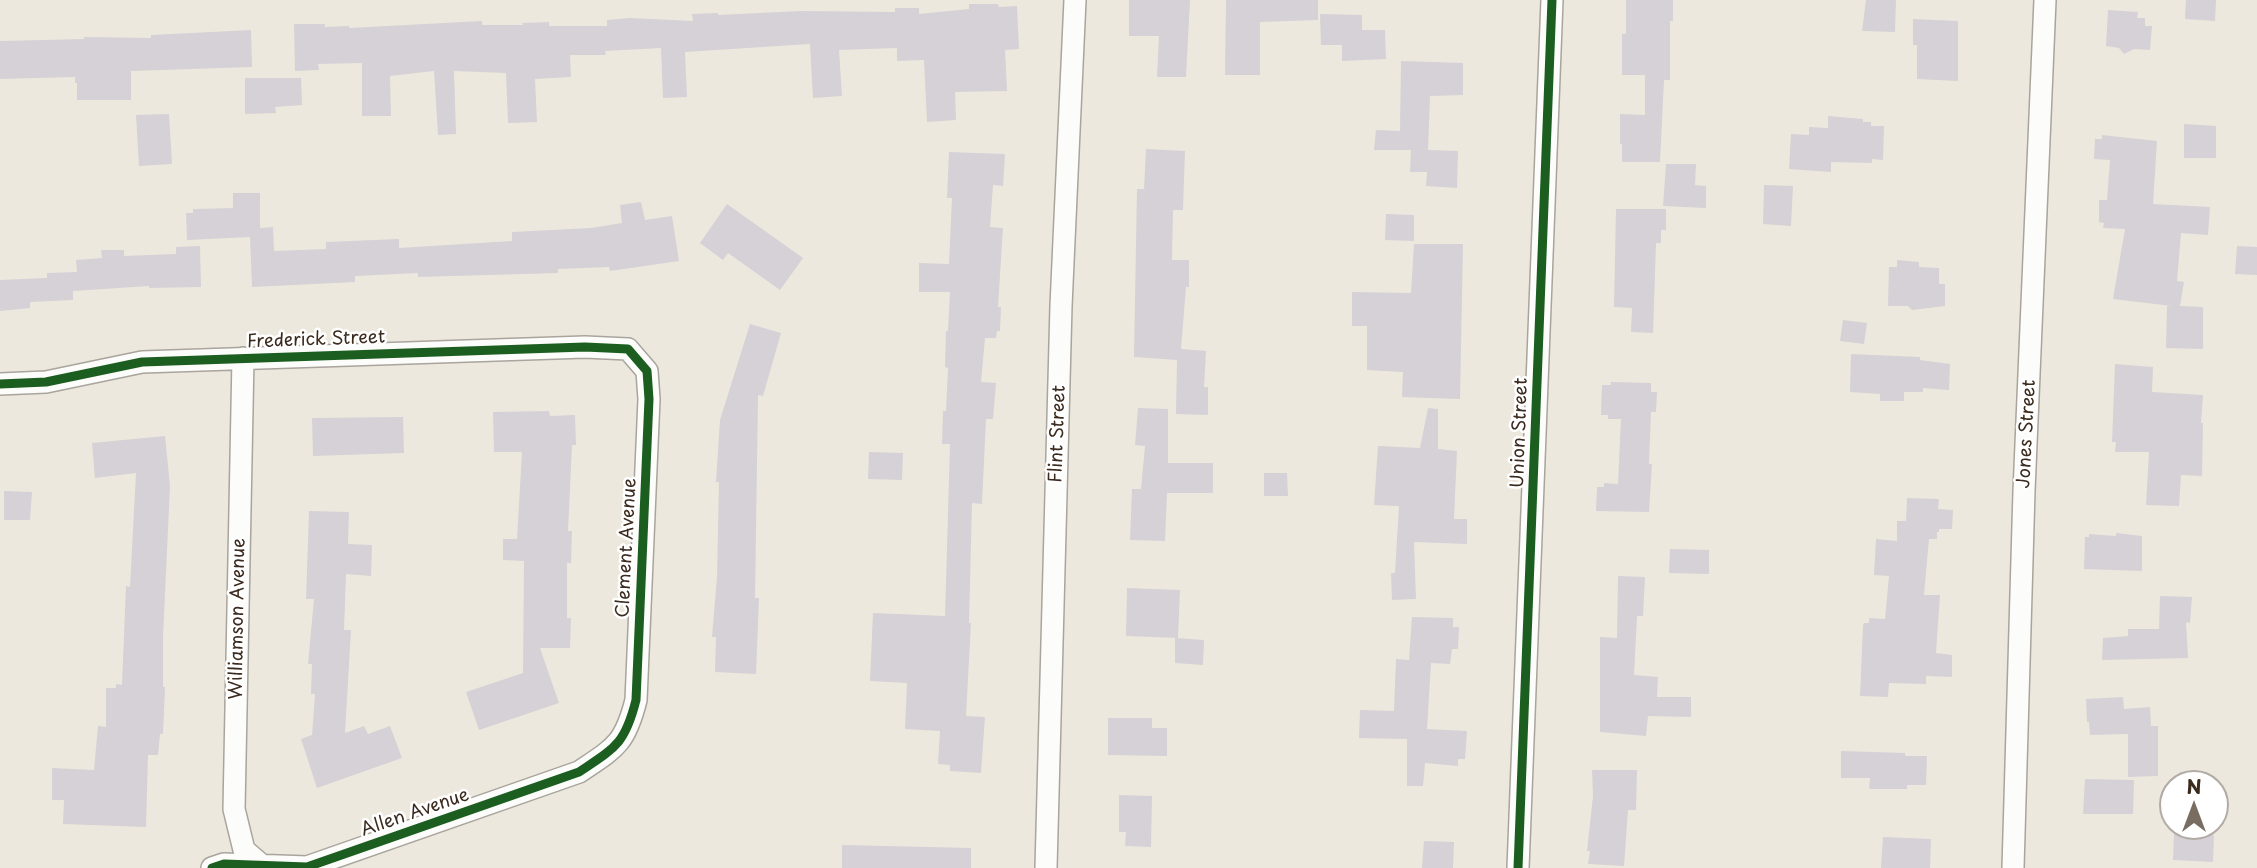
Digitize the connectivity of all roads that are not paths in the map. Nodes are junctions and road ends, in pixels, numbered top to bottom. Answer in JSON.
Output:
{"nodes":[{"id":1,"x":1075,"y":0,"type":"edge"},
{"id":2,"x":1552,"y":0,"type":"edge"},
{"id":3,"x":2045,"y":0,"type":"edge"},
{"id":4,"x":634,"y":354,"type":"joint"},
{"id":5,"x":243,"y":358,"type":"junction"},
{"id":6,"x":0,"y":384,"type":"edge"},
{"id":7,"x":618,"y":743,"type":"joint"},
{"id":8,"x":264,"y":867,"type":"edge"},
{"id":9,"x":212,"y":868,"type":"edge"},
{"id":10,"x":1046,"y":868,"type":"edge"},
{"id":11,"x":1518,"y":868,"type":"edge"},
{"id":12,"x":2013,"y":868,"type":"edge"}],
"edges":[{"from":1,"to":10,"type":"street","name":"Flint Street"},
{"from":2,"to":11,"type":"street","name":"Union Street"},
{"from":3,"to":12,"type":"street","name":"Jones Street"},
{"from":4,"to":5,"type":"street","name":"Frederick Street"},
{"from":4,"to":7,"type":"street","name":"Clement Avenue"},
{"from":5,"to":6,"type":"street","name":"Frederick Street"},
{"from":5,"to":8,"type":"street","name":"Williamson Avenue"},
{"from":7,"to":8,"type":"street","name":"Allen Avenue"},
{"from":8,"to":9,"type":"street","name":"Allen Avenue"}]}
